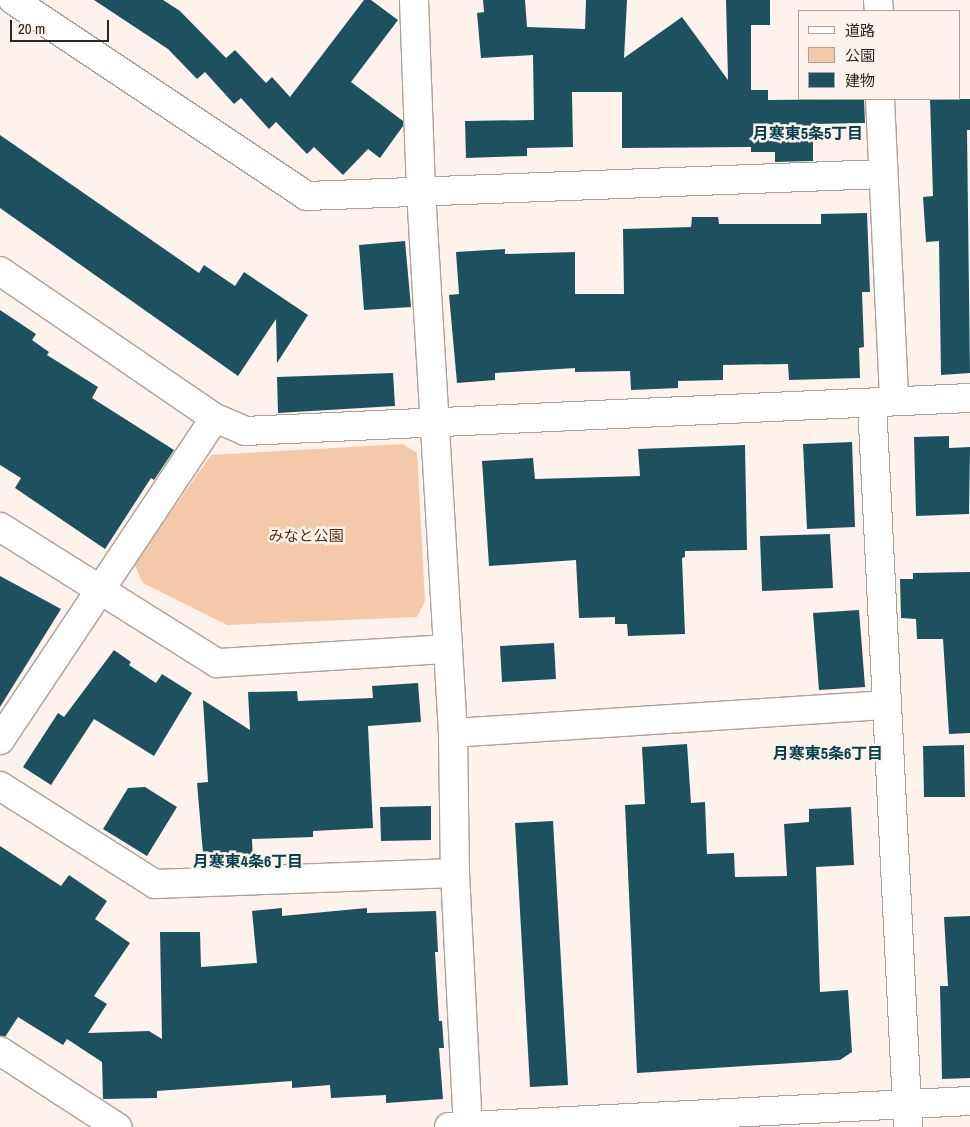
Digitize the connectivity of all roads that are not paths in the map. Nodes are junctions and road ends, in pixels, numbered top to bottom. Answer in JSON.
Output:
{"nodes":[{"id":1,"x":13,"y":0,"type":"edge"},
{"id":2,"x":414,"y":0,"type":"edge"},
{"id":3,"x":880,"y":100,"type":"edge"},
{"id":4,"x":881,"y":174,"type":"junction"},
{"id":5,"x":421,"y":191,"type":"junction"},
{"id":6,"x":0,"y":271,"type":"edge"},
{"id":7,"x":970,"y":398,"type":"edge"},
{"id":8,"x":883,"y":402,"type":"junction"},
{"id":9,"x":215,"y":418,"type":"junction"},
{"id":10,"x":434,"y":422,"type":"junction"},
{"id":11,"x":0,"y":527,"type":"edge"},
{"id":12,"x":99,"y":590,"type":"junction"},
{"id":13,"x":447,"y":649,"type":"junction"},
{"id":14,"x":885,"y":705,"type":"junction"},
{"id":15,"x":453,"y":734,"type":"junction"},
{"id":16,"x":0,"y":740,"type":"edge"},
{"id":17,"x":0,"y":786,"type":"edge"},
{"id":18,"x":455,"y":873,"type":"junction"},
{"id":19,"x":0,"y":1051,"type":"edge"},
{"id":20,"x":970,"y":1101,"type":"edge"},
{"id":21,"x":907,"y":1117,"type":"edge"},
{"id":22,"x":681,"y":1122,"type":"edge"},
{"id":23,"x":117,"y":1127,"type":"edge"},
{"id":24,"x":462,"y":1127,"type":"edge"}],
"edges":[{"from":1,"to":5,"type":"street"},
{"from":2,"to":5,"type":"street"},
{"from":3,"to":4,"type":"street"},
{"from":4,"to":5,"type":"street"},
{"from":4,"to":8,"type":"street"},
{"from":5,"to":10,"type":"street"},
{"from":6,"to":9,"type":"street"},
{"from":7,"to":8,"type":"street"},
{"from":8,"to":10,"type":"street"},
{"from":8,"to":14,"type":"street"},
{"from":9,"to":10,"type":"street"},
{"from":9,"to":12,"type":"street"},
{"from":10,"to":13,"type":"street"},
{"from":11,"to":12,"type":"street"},
{"from":12,"to":13,"type":"street"},
{"from":12,"to":16,"type":"street"},
{"from":13,"to":15,"type":"street"},
{"from":14,"to":15,"type":"street"},
{"from":14,"to":21,"type":"street"},
{"from":15,"to":18,"type":"street"},
{"from":17,"to":18,"type":"street"},
{"from":18,"to":24,"type":"street"},
{"from":19,"to":23,"type":"street"},
{"from":20,"to":21,"type":"street"},
{"from":21,"to":22,"type":"street"},
{"from":22,"to":24,"type":"street"}]}
